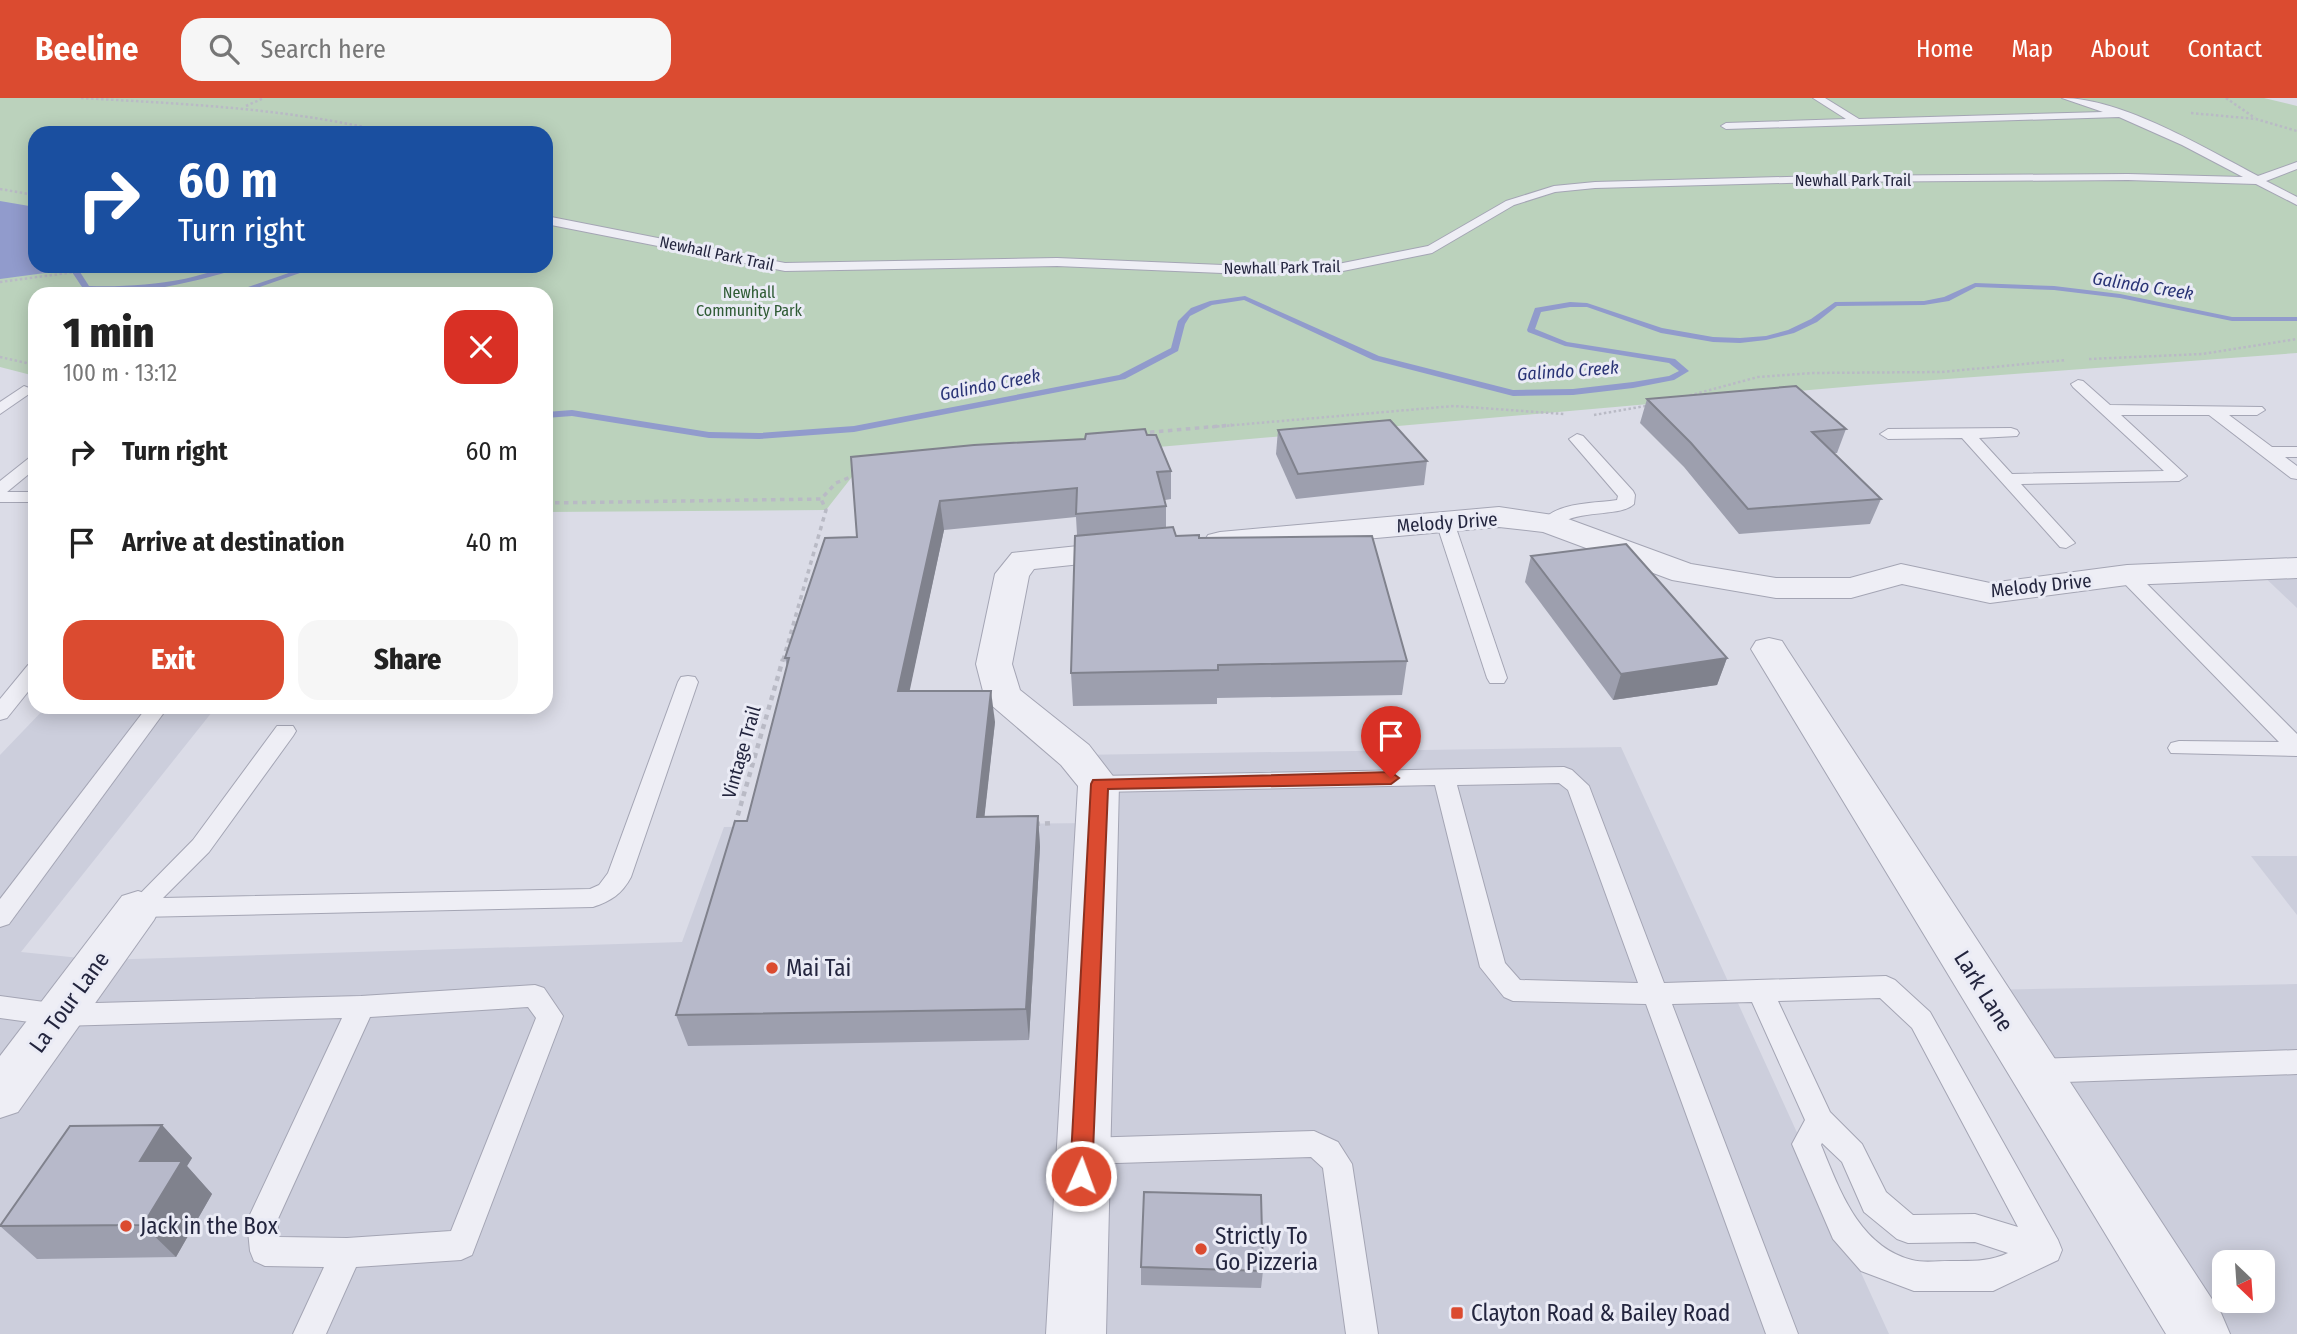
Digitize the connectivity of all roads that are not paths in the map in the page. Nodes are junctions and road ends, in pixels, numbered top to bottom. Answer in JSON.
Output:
{"nodes":[{"id":1,"x":1818,"y":98,"type":"edge"},
{"id":2,"x":2067,"y":98,"type":"edge"},
{"id":3,"x":2122,"y":114,"type":"junction"},
{"id":4,"x":1857,"y":122,"type":"junction"},
{"id":5,"x":1726,"y":126,"type":"dead end"},
{"id":6,"x":2297,"y":165,"type":"edge"},
{"id":7,"x":2256,"y":181,"type":"junction"},
{"id":8,"x":2297,"y":202,"type":"edge"},
{"id":9,"x":553,"y":221,"type":"edge"},
{"id":10,"x":2078,"y":384,"type":"dead end"},
{"id":11,"x":24,"y":390,"type":"dead end"},
{"id":12,"x":0,"y":409,"type":"edge"},
{"id":13,"x":2106,"y":410,"type":"junction"},
{"id":14,"x":2213,"y":410,"type":"junction"},
{"id":15,"x":2257,"y":410,"type":"dead end"},
{"id":16,"x":1966,"y":433,"type":"junction"},
{"id":17,"x":2011,"y":433,"type":"dead end"},
{"id":18,"x":1888,"y":434,"type":"dead end"},
{"id":19,"x":1577,"y":439,"type":"dead end"},
{"id":20,"x":2268,"y":452,"type":"junction"},
{"id":21,"x":2297,"y":452,"type":"edge"},
{"id":22,"x":28,"y":467,"type":"edge"},
{"id":23,"x":2297,"y":474,"type":"edge"},
{"id":24,"x":2008,"y":479,"type":"junction"},
{"id":25,"x":0,"y":489,"type":"edge"},
{"id":26,"x":0,"y":497,"type":"edge"},
{"id":27,"x":28,"y":497,"type":"edge"},
{"id":28,"x":1445,"y":522,"type":"junction"},
{"id":29,"x":1549,"y":523,"type":"junction"},
{"id":30,"x":2066,"y":543,"type":"dead end"},
{"id":31,"x":2297,"y":568,"type":"edge"},
{"id":32,"x":2127,"y":575,"type":"junction"},
{"id":33,"x":1769,"y":649,"type":"dead end"},
{"id":34,"x":28,"y":678,"type":"edge"},
{"id":35,"x":1497,"y":678,"type":"dead end"},
{"id":36,"x":688,"y":682,"type":"dead end"},
{"id":37,"x":0,"y":713,"type":"edge"},
{"id":38,"x":153,"y":714,"type":"edge"},
{"id":39,"x":285,"y":731,"type":"dead end"},
{"id":40,"x":2179,"y":748,"type":"dead end"},
{"id":41,"x":2297,"y":748,"type":"edge"},
{"id":42,"x":1444,"y":777,"type":"junction"},
{"id":43,"x":1098,"y":803,"type":"junction"},
{"id":44,"x":138,"y":908,"type":"junction"},
{"id":45,"x":0,"y":917,"type":"edge"},
{"id":46,"x":1760,"y":991,"type":"junction"},
{"id":47,"x":1656,"y":994,"type":"junction"},
{"id":48,"x":0,"y":1007,"type":"edge"},
{"id":49,"x":361,"y":1007,"type":"junction"},
{"id":50,"x":60,"y":1016,"type":"junction"},
{"id":51,"x":2297,"y":1062,"type":"edge"},
{"id":52,"x":2034,"y":1071,"type":"junction"},
{"id":53,"x":0,"y":1096,"type":"edge"},
{"id":54,"x":1820,"y":1121,"type":"junction"},
{"id":55,"x":1082,"y":1151,"type":"junction"},
{"id":56,"x":2047,"y":1250,"type":"junction"},
{"id":57,"x":347,"y":1253,"type":"junction"},
{"id":58,"x":309,"y":1334,"type":"edge"},
{"id":59,"x":1076,"y":1334,"type":"edge"},
{"id":60,"x":1362,"y":1334,"type":"edge"},
{"id":61,"x":1782,"y":1334,"type":"edge"},
{"id":62,"x":2200,"y":1334,"type":"edge"}],
"edges":[{"from":1,"to":4,"type":"lane"},
{"from":2,"to":3,"type":"lane"},
{"from":3,"to":4,"type":"lane"},
{"from":3,"to":7,"type":"lane"},
{"from":4,"to":5,"type":"lane"},
{"from":6,"to":7,"type":"lane","name":"Newhall Park Trail"},
{"from":7,"to":8,"type":"lane"},
{"from":7,"to":9,"type":"lane","name":"Newhall Park Trail"},
{"from":10,"to":13,"type":"lane"},
{"from":11,"to":12,"type":"lane"},
{"from":13,"to":14,"type":"lane"},
{"from":13,"to":24,"type":"lane"},
{"from":14,"to":15,"type":"lane"},
{"from":14,"to":20,"type":"lane"},
{"from":16,"to":17,"type":"lane"},
{"from":16,"to":18,"type":"lane"},
{"from":16,"to":24,"type":"lane"},
{"from":19,"to":29,"type":"lane"},
{"from":20,"to":21,"type":"lane"},
{"from":20,"to":23,"type":"lane"},
{"from":22,"to":25,"type":"lane"},
{"from":24,"to":30,"type":"lane"},
{"from":26,"to":27,"type":"lane"},
{"from":28,"to":29,"type":"street","name":"Melody Drive"},
{"from":28,"to":35,"type":"lane"},
{"from":28,"to":43,"type":"street","name":"Melody Drive"},
{"from":29,"to":32,"type":"street","name":"Melody Drive"},
{"from":31,"to":32,"type":"street","name":"Melody Drive"},
{"from":32,"to":41,"type":"lane"},
{"from":33,"to":52,"type":"street","name":"Lark Lane"},
{"from":34,"to":37,"type":"lane"},
{"from":36,"to":44,"type":"lane"},
{"from":38,"to":45,"type":"lane"},
{"from":39,"to":44,"type":"lane"},
{"from":40,"to":41,"type":"lane"},
{"from":42,"to":43,"type":"lane"},
{"from":42,"to":47,"type":"lane"},
{"from":42,"to":47,"type":"lane"},
{"from":43,"to":55,"type":"street"},
{"from":44,"to":50,"type":"street","name":"La Tour Lane"},
{"from":46,"to":47,"type":"lane"},
{"from":46,"to":54,"type":"lane"},
{"from":46,"to":56,"type":"lane"},
{"from":47,"to":61,"type":"lane"},
{"from":48,"to":50,"type":"lane"},
{"from":49,"to":50,"type":"lane"},
{"from":49,"to":57,"type":"lane"},
{"from":49,"to":57,"type":"lane"},
{"from":50,"to":53,"type":"street","name":"La Tour Lane"},
{"from":51,"to":52,"type":"lane"},
{"from":52,"to":62,"type":"street","name":"Lark Lane"},
{"from":54,"to":56,"type":"lane"},
{"from":54,"to":56,"type":"lane"},
{"from":55,"to":59,"type":"street"},
{"from":55,"to":60,"type":"lane"},
{"from":57,"to":58,"type":"lane"}]}
